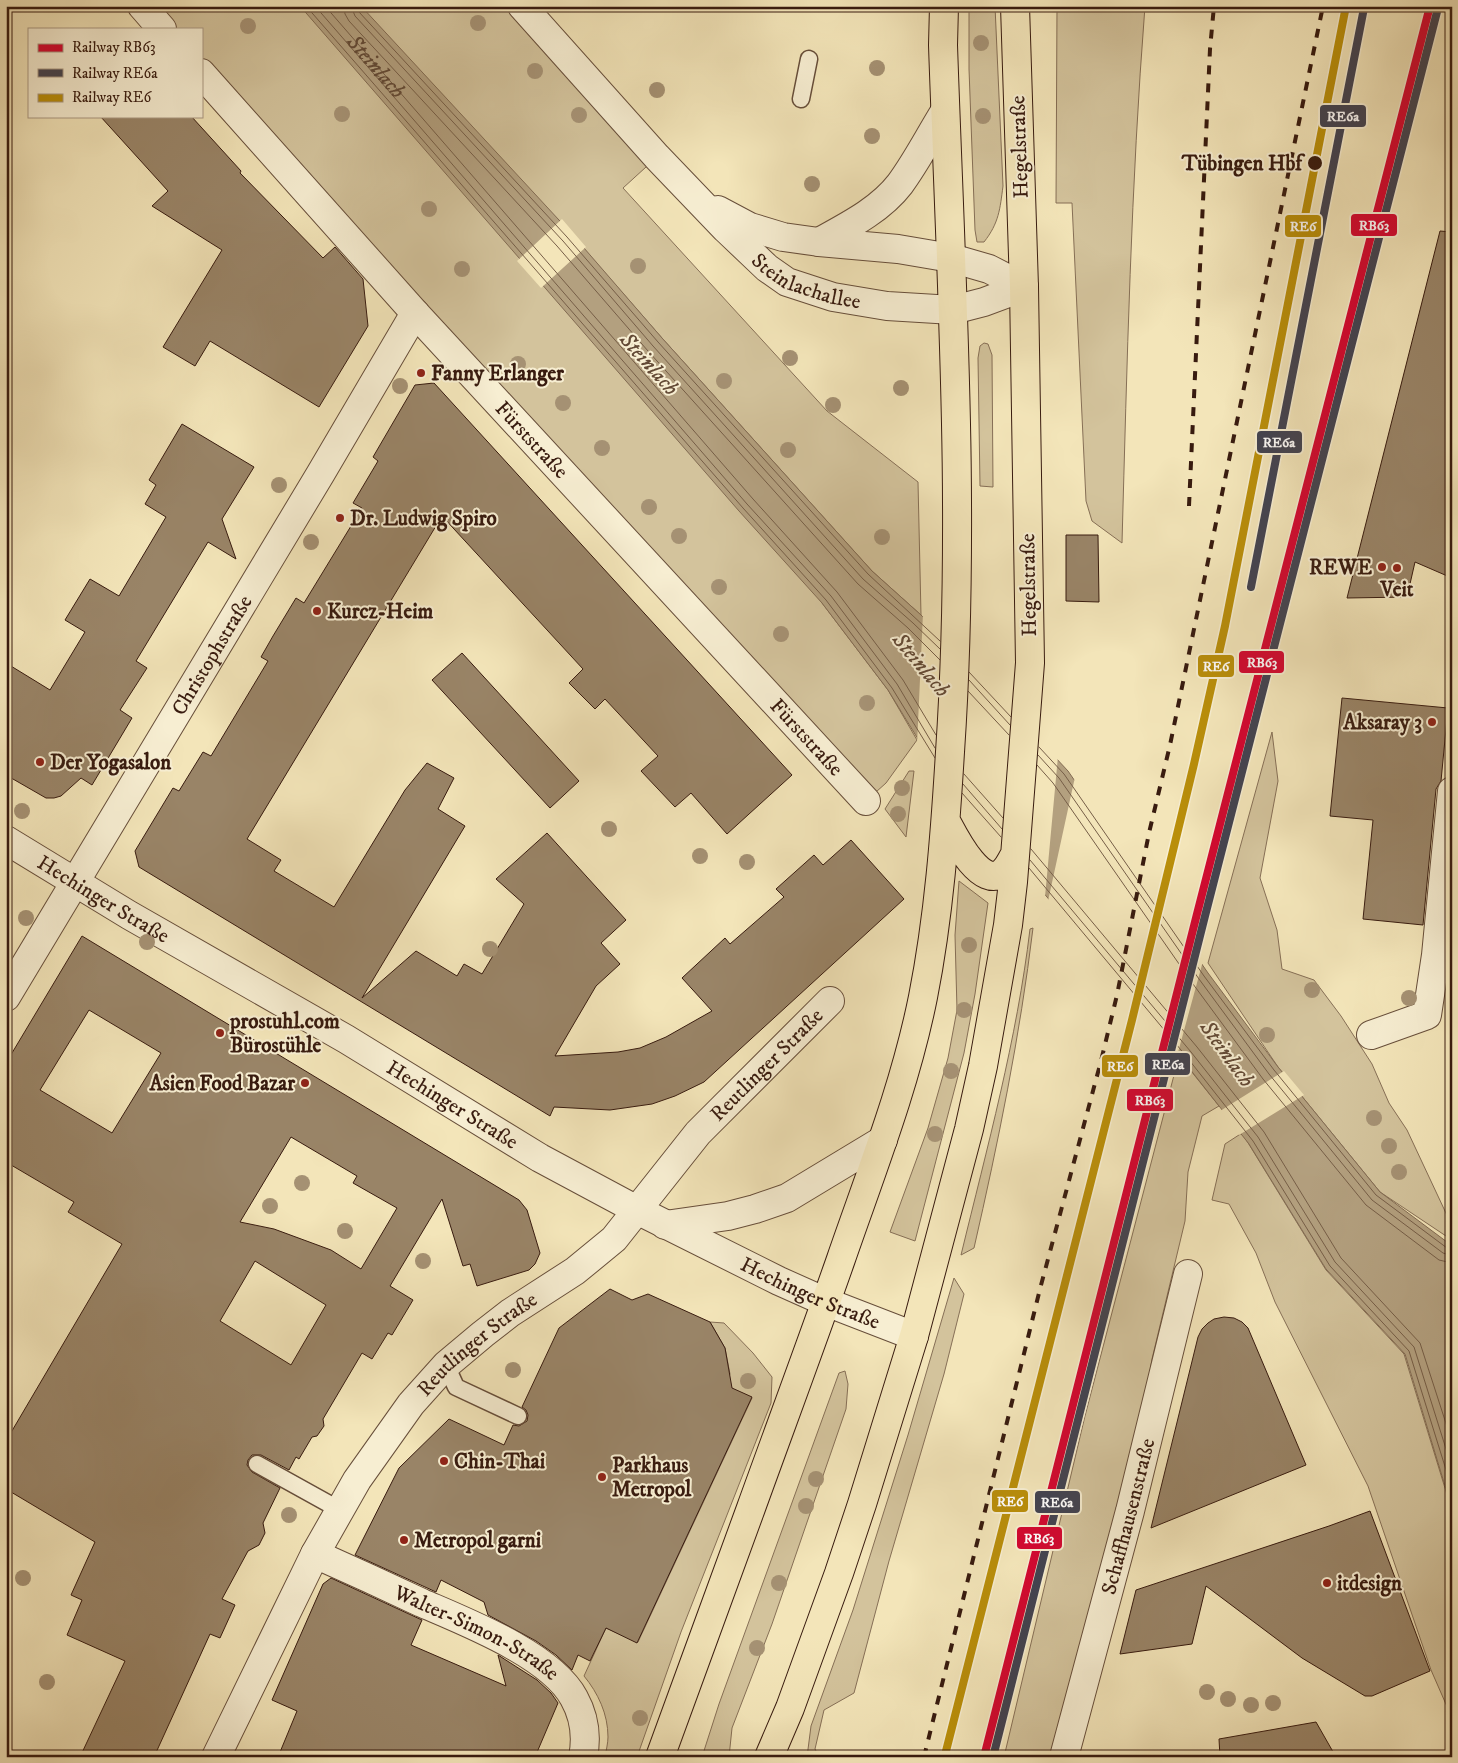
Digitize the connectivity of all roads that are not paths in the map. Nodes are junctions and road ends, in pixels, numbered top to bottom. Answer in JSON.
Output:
{"nodes":[{"id":1,"x":142,"y":6,"type":"edge"},
{"id":2,"x":522,"y":6,"type":"edge"},
{"id":3,"x":944,"y":6,"type":"edge"},
{"id":4,"x":1015,"y":6,"type":"edge"},
{"id":5,"x":161,"y":28,"type":"edge"},
{"id":6,"x":809,"y":59,"type":"dead end"},
{"id":7,"x":202,"y":74,"type":"edge"},
{"id":8,"x":801,"y":99,"type":"dead end"},
{"id":9,"x":945,"y":111,"type":"junction"},
{"id":10,"x":690,"y":190,"type":"junction"},
{"id":11,"x":819,"y":242,"type":"junction"},
{"id":12,"x":951,"y":258,"type":"junction"},
{"id":13,"x":1024,"y":287,"type":"junction"},
{"id":14,"x":953,"y":310,"type":"junction"},
{"id":15,"x":415,"y":313,"type":"junction"},
{"id":16,"x":1452,"y":791,"type":"edge"},
{"id":17,"x":866,"y":801,"type":"dead end"},
{"id":18,"x":946,"y":817,"type":"junction"},
{"id":19,"x":6,"y":840,"type":"edge"},
{"id":20,"x":1010,"y":870,"type":"junction"},
{"id":21,"x":76,"y":882,"type":"junction"},
{"id":22,"x":6,"y":997,"type":"edge"},
{"id":23,"x":830,"y":1001,"type":"dead end"},
{"id":24,"x":1371,"y":1035,"type":"dead end"},
{"id":25,"x":883,"y":1140,"type":"junction"},
{"id":26,"x":637,"y":1210,"type":"junction"},
{"id":27,"x":665,"y":1225,"type":"junction"},
{"id":28,"x":1188,"y":1274,"type":"dead end"},
{"id":29,"x":826,"y":1302,"type":"junction"},
{"id":30,"x":914,"y":1336,"type":"junction"},
{"id":31,"x":446,"y":1365,"type":"junction"},
{"id":32,"x":518,"y":1416,"type":"dead end"},
{"id":33,"x":257,"y":1464,"type":"dead end"},
{"id":34,"x":340,"y":1510,"type":"junction"},
{"id":35,"x":315,"y":1554,"type":"junction"},
{"id":36,"x":672,"y":1725,"type":"junction"},
{"id":37,"x":772,"y":1755,"type":"edge"},
{"id":38,"x":216,"y":1757,"type":"edge"},
{"id":39,"x":583,"y":1757,"type":"edge"},
{"id":40,"x":660,"y":1757,"type":"edge"},
{"id":41,"x":677,"y":1757,"type":"edge"},
{"id":42,"x":1064,"y":1757,"type":"edge"}],
"edges":[{"from":1,"to":5,"type":"street"},
{"from":2,"to":10,"type":"street","name":"Steinlachallee"},
{"from":3,"to":9,"type":"main road"},
{"from":4,"to":13,"type":"main road","name":"Hegelstraße"},
{"from":6,"to":8,"type":"lane"},
{"from":7,"to":15,"type":"street","name":"Fürststraße"},
{"from":9,"to":11,"type":"street"},
{"from":9,"to":12,"type":"main road"},
{"from":10,"to":11,"type":"street","name":"Steinlachallee"},
{"from":10,"to":14,"type":"street","name":"Steinlachallee"},
{"from":11,"to":12,"type":"street","name":"Steinlachallee"},
{"from":12,"to":13,"type":"street"},
{"from":12,"to":14,"type":"main road"},
{"from":13,"to":14,"type":"street"},
{"from":13,"to":20,"type":"main road","name":"Hegelstraße"},
{"from":14,"to":18,"type":"main road"},
{"from":15,"to":17,"type":"street","name":"Fürststraße"},
{"from":15,"to":21,"type":"street","name":"Christophstraße"},
{"from":16,"to":24,"type":"street"},
{"from":18,"to":20,"type":"main road"},
{"from":18,"to":25,"type":"main road"},
{"from":19,"to":21,"type":"street","name":"Hechinger Straße"},
{"from":20,"to":30,"type":"main road","name":"Hegelstraße"},
{"from":21,"to":22,"type":"street","name":"Christophstraße"},
{"from":21,"to":26,"type":"street","name":"Hechinger Straße"},
{"from":23,"to":26,"type":"street","name":"Reutlinger Straße"},
{"from":25,"to":27,"type":"street"},
{"from":25,"to":29,"type":"main road"},
{"from":26,"to":27,"type":"street","name":"Hechinger Straße"},
{"from":26,"to":31,"type":"street","name":"Reutlinger Straße"},
{"from":27,"to":29,"type":"street","name":"Hechinger Straße"},
{"from":28,"to":42,"type":"street","name":"Schaffhausenstraße"},
{"from":29,"to":30,"type":"street","name":"Hechinger Straße"},
{"from":29,"to":36,"type":"main road"},
{"from":30,"to":37,"type":"main road","name":"Hegelstraße"},
{"from":31,"to":32,"type":"lane"},
{"from":31,"to":34,"type":"street","name":"Reutlinger Straße"},
{"from":33,"to":34,"type":"lane"},
{"from":34,"to":35,"type":"street","name":"Reutlinger Straße"},
{"from":35,"to":38,"type":"street","name":"Reutlinger Straße"},
{"from":35,"to":39,"type":"street","name":"Walter-Simon-Straße"},
{"from":36,"to":40,"type":"main road"},
{"from":36,"to":41,"type":"street"}]}
